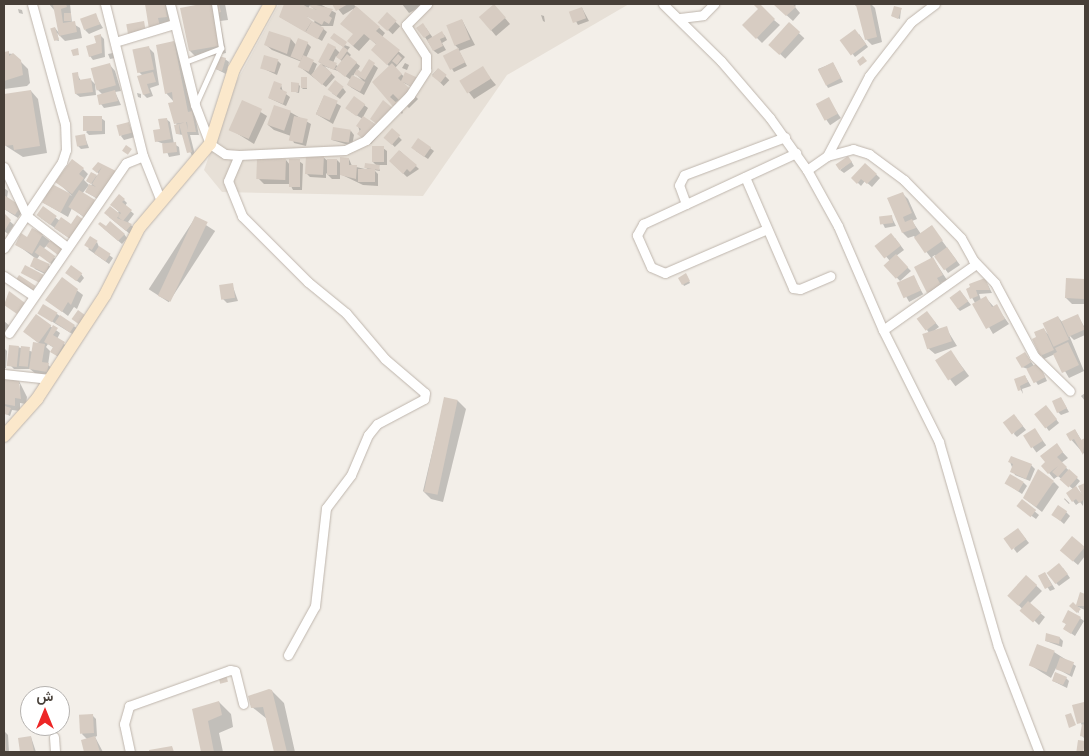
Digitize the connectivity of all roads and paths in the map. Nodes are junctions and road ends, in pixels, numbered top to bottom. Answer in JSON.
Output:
{"nodes":[{"id":1,"x":32,"y":4,"type":"edge"},
{"id":2,"x":105,"y":4,"type":"edge"},
{"id":3,"x":170,"y":4,"type":"edge"},
{"id":4,"x":214,"y":4,"type":"edge"},
{"id":5,"x":270,"y":4,"type":"edge"},
{"id":6,"x":427,"y":4,"type":"edge"},
{"id":7,"x":663,"y":4,"type":"edge"},
{"id":8,"x":714,"y":4,"type":"edge"},
{"id":9,"x":935,"y":4,"type":"edge"},
{"id":10,"x":680,"y":18,"type":"junction"},
{"id":11,"x":174,"y":24,"type":"junction"},
{"id":12,"x":116,"y":42,"type":"junction"},
{"id":13,"x":221,"y":48,"type":"junction"},
{"id":14,"x":184,"y":63,"type":"junction"},
{"id":15,"x":195,"y":105,"type":"junction"},
{"id":16,"x":785,"y":137,"type":"junction"},
{"id":17,"x":210,"y":144,"type":"junction"},
{"id":18,"x":796,"y":153,"type":"junction"},
{"id":19,"x":239,"y":155,"type":"junction"},
{"id":20,"x":142,"y":156,"type":"junction"},
{"id":21,"x":827,"y":156,"type":"junction"},
{"id":22,"x":4,"y":167,"type":"edge"},
{"id":23,"x":807,"y":170,"type":"junction"},
{"id":24,"x":745,"y":177,"type":"junction"},
{"id":25,"x":161,"y":201,"type":"junction"},
{"id":26,"x":686,"y":204,"type":"junction"},
{"id":27,"x":27,"y":216,"type":"junction"},
{"id":28,"x":767,"y":229,"type":"junction"},
{"id":29,"x":68,"y":247,"type":"junction"},
{"id":30,"x":4,"y":248,"type":"edge"},
{"id":31,"x":976,"y":264,"type":"junction"},
{"id":32,"x":4,"y":276,"type":"edge"},
{"id":33,"x":830,"y":276,"type":"dead end"},
{"id":34,"x":34,"y":296,"type":"junction"},
{"id":35,"x":883,"y":330,"type":"junction"},
{"id":36,"x":9,"y":333,"type":"dead end"},
{"id":37,"x":4,"y":374,"type":"edge"},
{"id":38,"x":50,"y":379,"type":"junction"},
{"id":39,"x":1070,"y":391,"type":"dead end"},
{"id":40,"x":4,"y":436,"type":"edge"},
{"id":41,"x":288,"y":655,"type":"dead end"},
{"id":42,"x":243,"y":704,"type":"dead end"},
{"id":43,"x":54,"y":737,"type":"dead end"},
{"id":44,"x":55,"y":752,"type":"edge"},
{"id":45,"x":130,"y":752,"type":"edge"},
{"id":46,"x":1039,"y":752,"type":"edge"}],
"edges":[{"from":1,"to":27,"type":"street"},
{"from":2,"to":12,"type":"street"},
{"from":3,"to":11,"type":"street"},
{"from":4,"to":13,"type":"lane"},
{"from":5,"to":17,"type":"main road"},
{"from":6,"to":19,"type":"street"},
{"from":7,"to":10,"type":"street"},
{"from":8,"to":10,"type":"street"},
{"from":9,"to":21,"type":"street"},
{"from":10,"to":16,"type":"street"},
{"from":11,"to":12,"type":"street"},
{"from":11,"to":14,"type":"street"},
{"from":12,"to":20,"type":"street"},
{"from":13,"to":14,"type":"lane"},
{"from":13,"to":15,"type":"lane"},
{"from":14,"to":15,"type":"street"},
{"from":15,"to":17,"type":"street"},
{"from":16,"to":18,"type":"street"},
{"from":16,"to":26,"type":"street"},
{"from":17,"to":19,"type":"street"},
{"from":17,"to":25,"type":"main road"},
{"from":18,"to":23,"type":"street"},
{"from":18,"to":24,"type":"street"},
{"from":19,"to":41,"type":"street"},
{"from":20,"to":25,"type":"street"},
{"from":20,"to":29,"type":"street"},
{"from":21,"to":23,"type":"street"},
{"from":21,"to":31,"type":"street"},
{"from":22,"to":27,"type":"street"},
{"from":23,"to":35,"type":"street"},
{"from":24,"to":26,"type":"street"},
{"from":24,"to":28,"type":"street"},
{"from":25,"to":38,"type":"main road"},
{"from":26,"to":28,"type":"street"},
{"from":27,"to":29,"type":"street"},
{"from":27,"to":30,"type":"street"},
{"from":28,"to":33,"type":"street"},
{"from":29,"to":34,"type":"street"},
{"from":31,"to":35,"type":"street"},
{"from":31,"to":39,"type":"street"},
{"from":32,"to":34,"type":"street"},
{"from":34,"to":36,"type":"street"},
{"from":35,"to":46,"type":"street"},
{"from":37,"to":38,"type":"street"},
{"from":38,"to":40,"type":"main road"},
{"from":42,"to":45,"type":"street"},
{"from":43,"to":44,"type":"street"}]}
